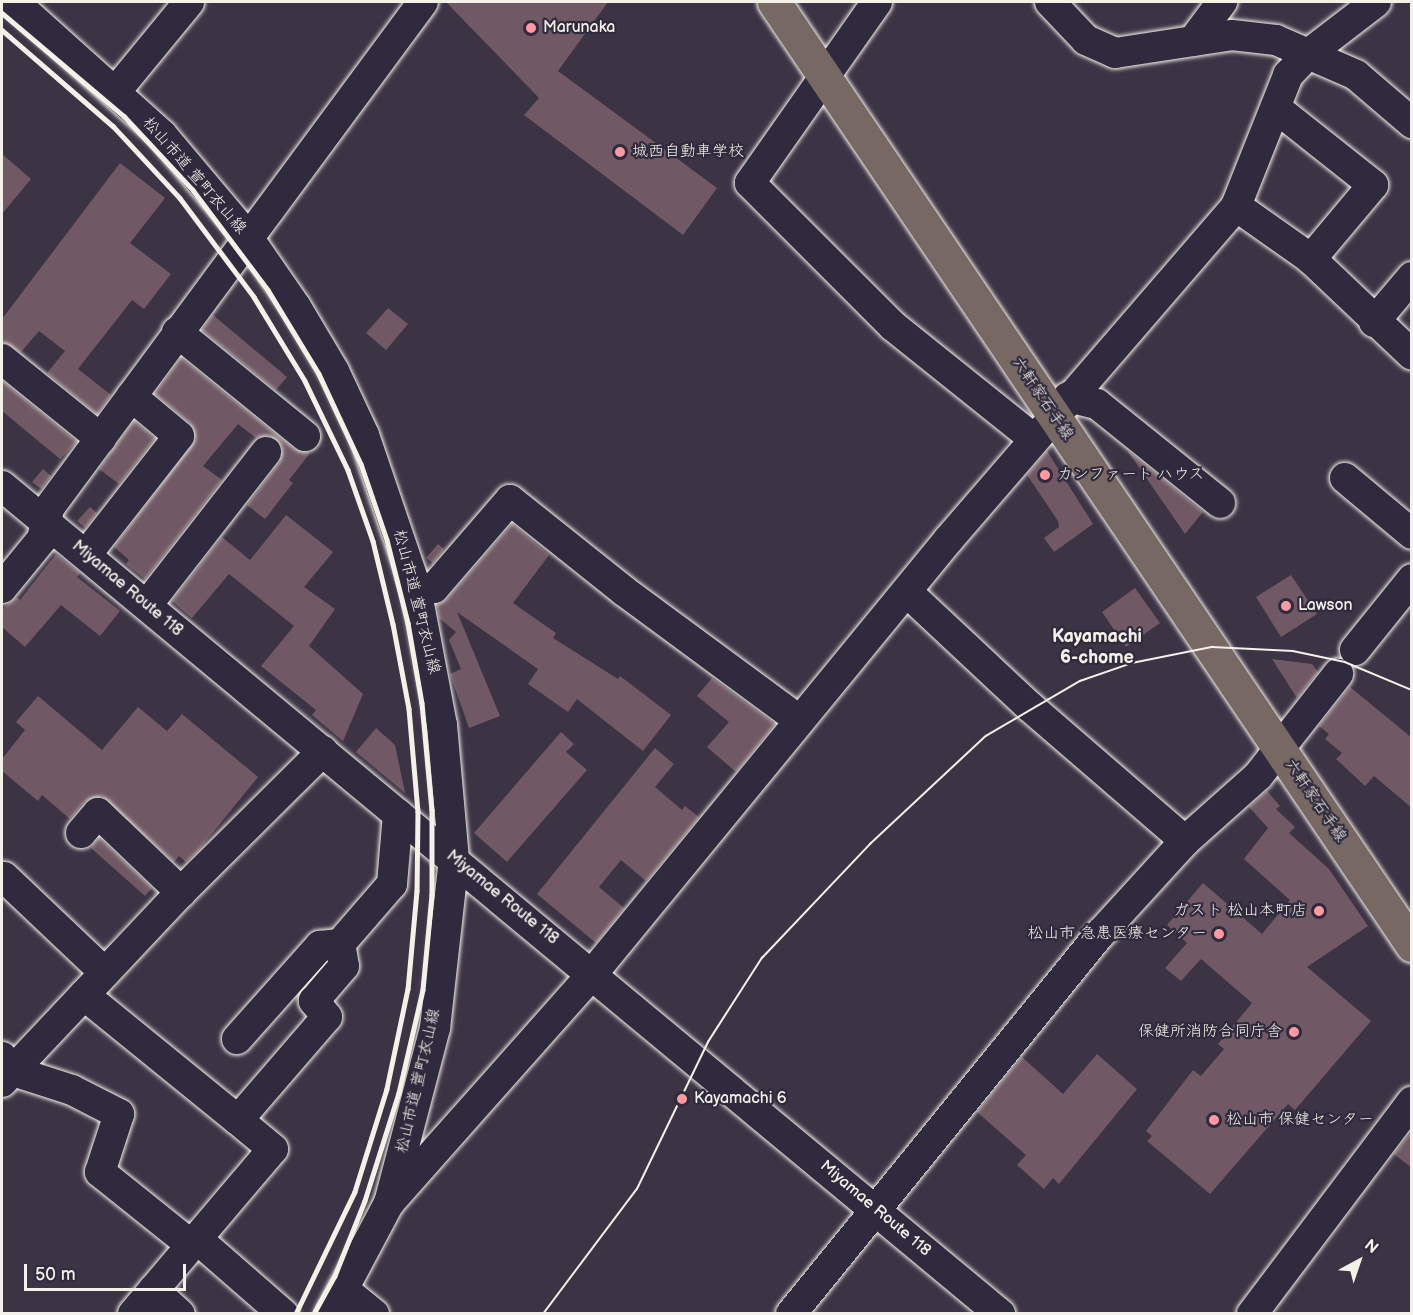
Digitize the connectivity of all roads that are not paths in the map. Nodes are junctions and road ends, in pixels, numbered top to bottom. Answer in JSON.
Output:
{"nodes":[{"id":1,"x":14,"y":2,"type":"edge"},
{"id":2,"x":189,"y":2,"type":"edge"},
{"id":3,"x":423,"y":2,"type":"edge"},
{"id":4,"x":774,"y":2,"type":"edge"},
{"id":5,"x":798,"y":2,"type":"edge"},
{"id":6,"x":877,"y":2,"type":"edge"},
{"id":7,"x":1222,"y":2,"type":"edge"},
{"id":8,"x":1376,"y":2,"type":"edge"},
{"id":9,"x":1054,"y":3,"type":"edge"},
{"id":10,"x":1193,"y":41,"type":"junction"},
{"id":11,"x":1307,"y":55,"type":"junction"},
{"id":12,"x":831,"y":68,"type":"junction"},
{"id":13,"x":116,"y":91,"type":"junction"},
{"id":14,"x":1276,"y":108,"type":"junction"},
{"id":15,"x":1412,"y":123,"type":"edge"},
{"id":16,"x":1236,"y":206,"type":"junction"},
{"id":17,"x":246,"y":236,"type":"junction"},
{"id":18,"x":1311,"y":259,"type":"junction"},
{"id":19,"x":1412,"y":277,"type":"edge"},
{"id":20,"x":1374,"y":322,"type":"junction"},
{"id":21,"x":177,"y":332,"type":"junction"},
{"id":22,"x":1412,"y":355,"type":"edge"},
{"id":23,"x":2,"y":359,"type":"edge"},
{"id":24,"x":131,"y":396,"type":"junction"},
{"id":25,"x":1051,"y":417,"type":"junction"},
{"id":26,"x":305,"y":436,"type":"dead end"},
{"id":27,"x":101,"y":439,"type":"junction"},
{"id":28,"x":266,"y":452,"type":"dead end"},
{"id":29,"x":1345,"y":478,"type":"dead end"},
{"id":30,"x":2,"y":486,"type":"edge"},
{"id":31,"x":1220,"y":503,"type":"dead end"},
{"id":32,"x":46,"y":522,"type":"junction"},
{"id":33,"x":1412,"y":534,"type":"edge"},
{"id":34,"x":86,"y":555,"type":"junction"},
{"id":35,"x":2,"y":588,"type":"edge"},
{"id":36,"x":416,"y":588,"type":"junction"},
{"id":37,"x":907,"y":592,"type":"junction"},
{"id":38,"x":1406,"y":596,"type":"edge"},
{"id":39,"x":147,"y":605,"type":"junction"},
{"id":40,"x":1355,"y":650,"type":"dead end"},
{"id":41,"x":1338,"y":674,"type":"dead end"},
{"id":42,"x":798,"y":720,"type":"junction"},
{"id":43,"x":1287,"y":741,"type":"junction"},
{"id":44,"x":323,"y":752,"type":"junction"},
{"id":45,"x":398,"y":814,"type":"junction"},
{"id":46,"x":81,"y":833,"type":"dead end"},
{"id":47,"x":1185,"y":841,"type":"junction"},
{"id":48,"x":454,"y":859,"type":"junction"},
{"id":49,"x":4,"y":877,"type":"dead end"},
{"id":50,"x":181,"y":892,"type":"junction"},
{"id":51,"x":1412,"y":910,"type":"edge"},
{"id":52,"x":340,"y":944,"type":"junction"},
{"id":53,"x":1412,"y":945,"type":"edge"},
{"id":54,"x":105,"y":973,"type":"junction"},
{"id":55,"x":593,"y":973,"type":"junction"},
{"id":56,"x":84,"y":995,"type":"junction"},
{"id":57,"x":237,"y":1039,"type":"dead end"},
{"id":58,"x":5,"y":1070,"type":"edge"},
{"id":59,"x":1412,"y":1102,"type":"edge"},
{"id":60,"x":238,"y":1120,"type":"junction"},
{"id":61,"x":389,"y":1203,"type":"junction"},
{"id":62,"x":877,"y":1210,"type":"junction"},
{"id":63,"x":193,"y":1241,"type":"junction"},
{"id":64,"x":153,"y":1290,"type":"junction"},
{"id":65,"x":337,"y":1301,"type":"edge"},
{"id":66,"x":133,"y":1314,"type":"edge"},
{"id":67,"x":180,"y":1314,"type":"edge"},
{"id":68,"x":283,"y":1314,"type":"edge"},
{"id":69,"x":374,"y":1314,"type":"edge"},
{"id":70,"x":791,"y":1314,"type":"edge"},
{"id":71,"x":1000,"y":1314,"type":"edge"},
{"id":72,"x":1252,"y":1314,"type":"edge"}],
"edges":[{"from":1,"to":13,"type":"street","name":"松山市道 萱町衣山線"},
{"from":2,"to":13,"type":"street"},
{"from":3,"to":17,"type":"street"},
{"from":4,"to":12,"type":"main road","name":"六軒家石手線"},
{"from":5,"to":12,"type":"main road","name":"六軒家石手線"},
{"from":6,"to":12,"type":"street"},
{"from":7,"to":10,"type":"street"},
{"from":8,"to":11,"type":"street"},
{"from":9,"to":10,"type":"street"},
{"from":10,"to":11,"type":"street"},
{"from":11,"to":14,"type":"street"},
{"from":11,"to":15,"type":"street"},
{"from":12,"to":25,"type":"main road","name":"六軒家石手線"},
{"from":12,"to":25,"type":"street"},
{"from":13,"to":17,"type":"street","name":"松山市道 萱町衣山線"},
{"from":14,"to":16,"type":"street"},
{"from":14,"to":18,"type":"street"},
{"from":16,"to":18,"type":"street"},
{"from":16,"to":25,"type":"street"},
{"from":17,"to":21,"type":"street"},
{"from":17,"to":36,"type":"street","name":"松山市道 萱町衣山線"},
{"from":18,"to":20,"type":"street"},
{"from":19,"to":20,"type":"street"},
{"from":20,"to":22,"type":"street"},
{"from":21,"to":24,"type":"street"},
{"from":21,"to":26,"type":"street"},
{"from":23,"to":27,"type":"street"},
{"from":24,"to":27,"type":"street"},
{"from":24,"to":34,"type":"street"},
{"from":25,"to":31,"type":"street"},
{"from":25,"to":37,"type":"street"},
{"from":25,"to":43,"type":"main road","name":"六軒家石手線"},
{"from":27,"to":32,"type":"street"},
{"from":28,"to":39,"type":"street"},
{"from":29,"to":33,"type":"street"},
{"from":30,"to":32,"type":"street","name":"Miyamae Route 118"},
{"from":32,"to":34,"type":"street","name":"Miyamae Route 118"},
{"from":32,"to":35,"type":"street"},
{"from":34,"to":39,"type":"street","name":"Miyamae Route 118"},
{"from":36,"to":42,"type":"street"},
{"from":36,"to":48,"type":"street","name":"松山市道 萱町衣山線"},
{"from":37,"to":42,"type":"street"},
{"from":37,"to":47,"type":"street"},
{"from":38,"to":40,"type":"street"},
{"from":39,"to":44,"type":"street","name":"Miyamae Route 118"},
{"from":41,"to":43,"type":"street"},
{"from":42,"to":55,"type":"street"},
{"from":43,"to":47,"type":"street"},
{"from":43,"to":51,"type":"main road","name":"六軒家石手線"},
{"from":43,"to":53,"type":"main road","name":"六軒家石手線"},
{"from":44,"to":45,"type":"street","name":"Miyamae Route 118"},
{"from":44,"to":50,"type":"street"},
{"from":45,"to":48,"type":"street","name":"Miyamae Route 118"},
{"from":45,"to":52,"type":"street"},
{"from":46,"to":50,"type":"street"},
{"from":47,"to":62,"type":"street"},
{"from":48,"to":55,"type":"street","name":"Miyamae Route 118"},
{"from":48,"to":61,"type":"street","name":"松山市道 萱町衣山線"},
{"from":49,"to":54,"type":"street"},
{"from":50,"to":54,"type":"street"},
{"from":52,"to":57,"type":"street"},
{"from":52,"to":60,"type":"street"},
{"from":54,"to":56,"type":"street"},
{"from":55,"to":61,"type":"street"},
{"from":55,"to":62,"type":"street","name":"Miyamae Route 118"},
{"from":56,"to":58,"type":"street"},
{"from":56,"to":60,"type":"street"},
{"from":58,"to":63,"type":"street"},
{"from":59,"to":72,"type":"street"},
{"from":60,"to":63,"type":"street"},
{"from":61,"to":65,"type":"street","name":"松山市道 萱町衣山線"},
{"from":62,"to":70,"type":"street"},
{"from":62,"to":71,"type":"street","name":"Miyamae Route 118"},
{"from":63,"to":64,"type":"street"},
{"from":63,"to":68,"type":"street"},
{"from":64,"to":66,"type":"street"},
{"from":64,"to":67,"type":"street"},
{"from":65,"to":69,"type":"street"}]}
